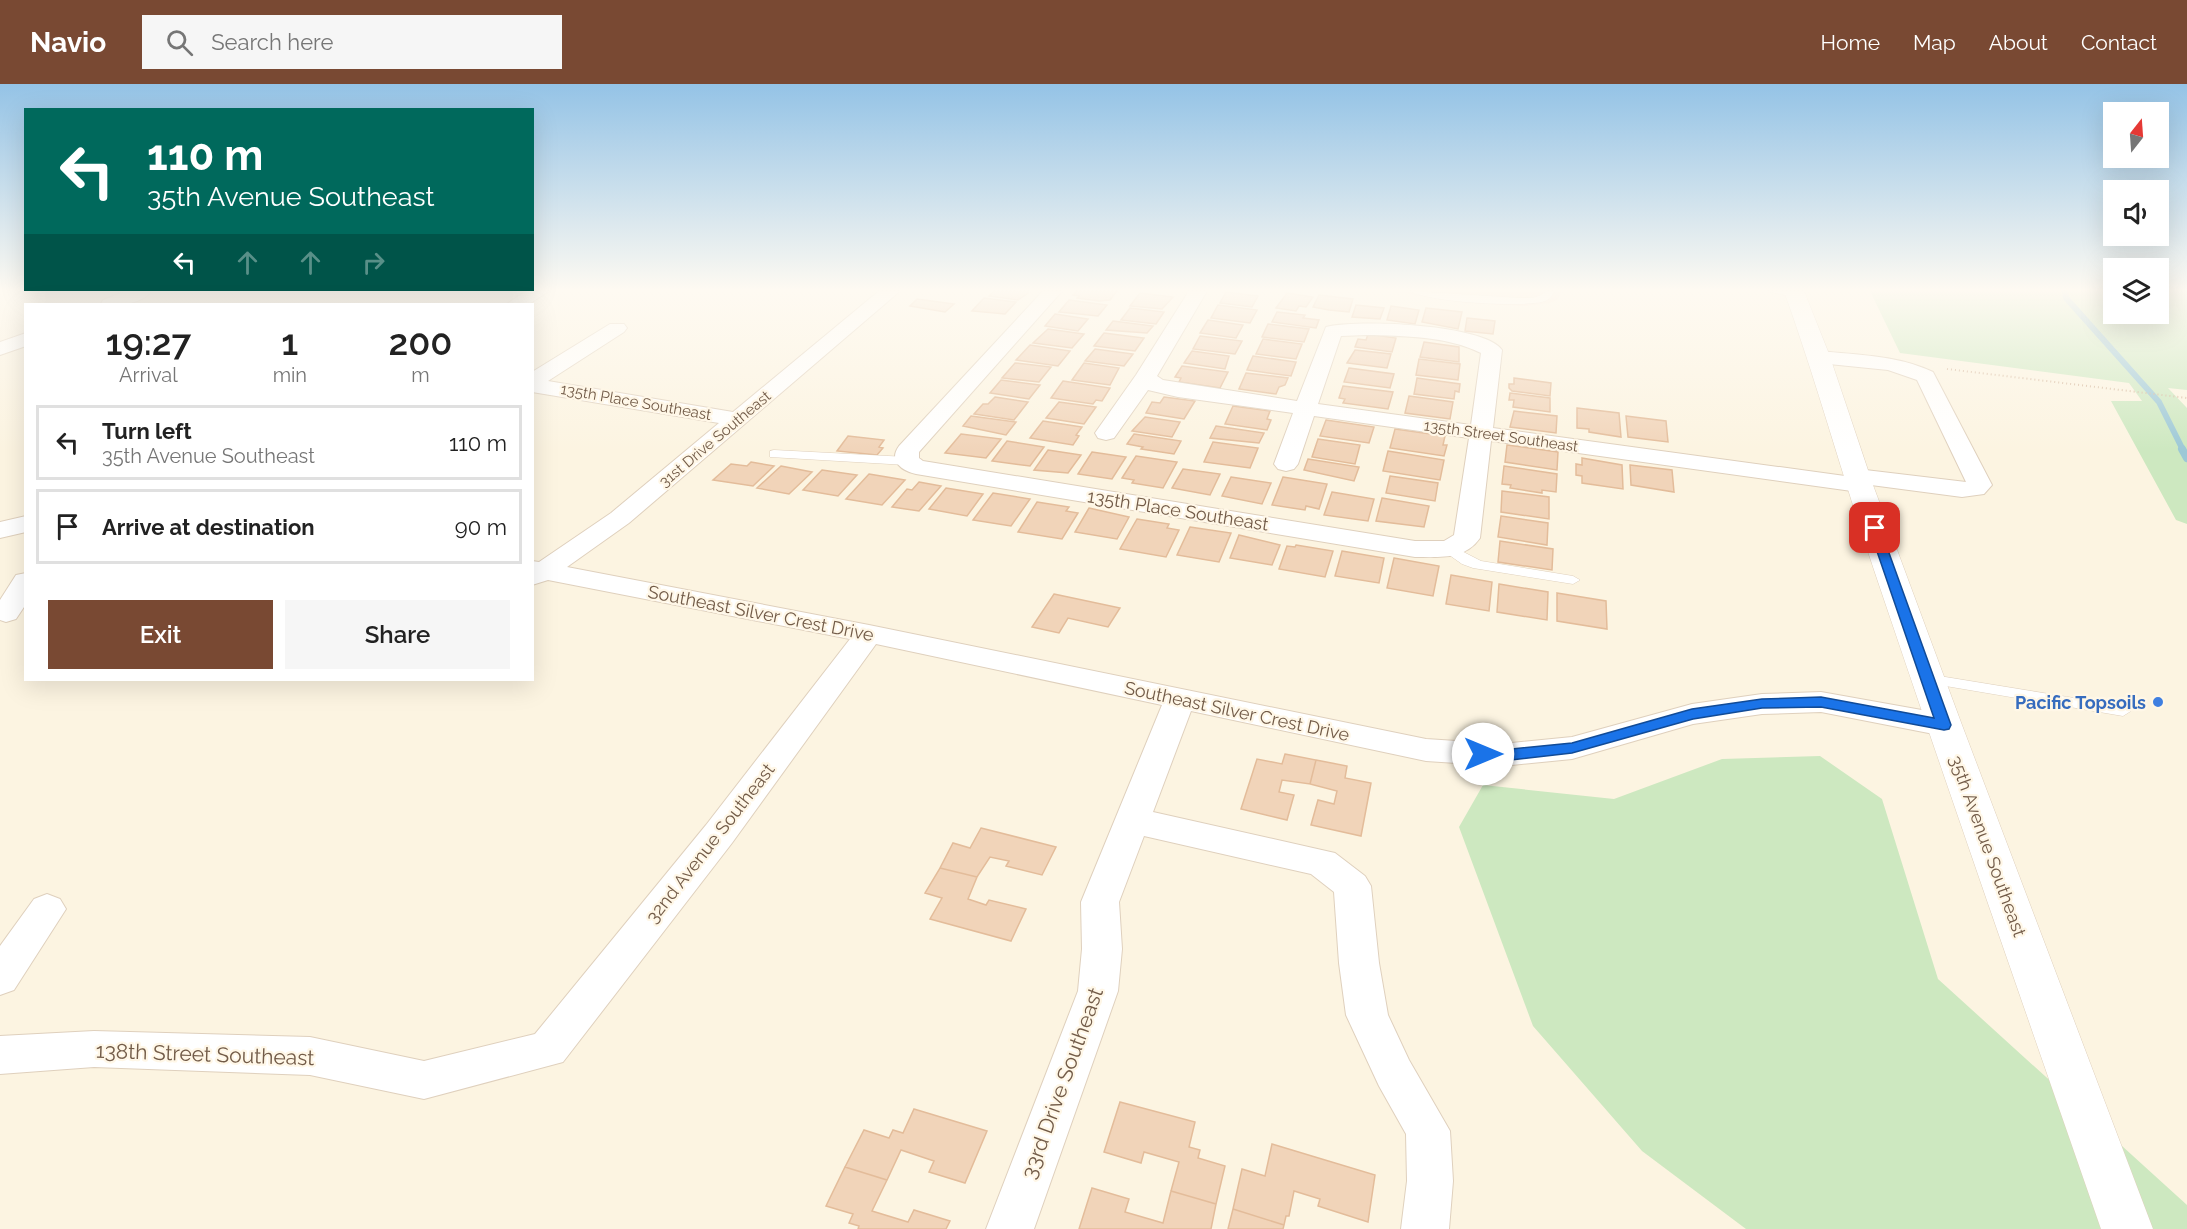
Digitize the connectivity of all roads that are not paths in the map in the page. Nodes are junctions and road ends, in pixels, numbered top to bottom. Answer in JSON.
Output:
{"nodes":[{"id":1,"x":591,"y":344,"type":"edge"},
{"id":2,"x":828,"y":344,"type":"edge"},
{"id":3,"x":1004,"y":344,"type":"edge"},
{"id":4,"x":1166,"y":344,"type":"edge"},
{"id":5,"x":1328,"y":344,"type":"edge"},
{"id":6,"x":1480,"y":344,"type":"edge"},
{"id":7,"x":1813,"y":344,"type":"edge"},
{"id":8,"x":1819,"y":357,"type":"junction"},
{"id":9,"x":1146,"y":377,"type":"junction"},
{"id":10,"x":534,"y":383,"type":"edge"},
{"id":11,"x":534,"y":384,"type":"edge"},
{"id":12,"x":1306,"y":408,"type":"junction"},
{"id":13,"x":739,"y":420,"type":"junction"},
{"id":14,"x":1106,"y":433,"type":"dead end"},
{"id":15,"x":1482,"y":434,"type":"junction"},
{"id":16,"x":774,"y":454,"type":"dead end"},
{"id":17,"x":907,"y":461,"type":"junction"},
{"id":18,"x":1286,"y":464,"type":"dead end"},
{"id":19,"x":1858,"y":480,"type":"junction"},
{"id":20,"x":24,"y":524,"type":"edge"},
{"id":21,"x":0,"y":530,"type":"edge"},
{"id":22,"x":1450,"y":549,"type":"junction"},
{"id":23,"x":536,"y":573,"type":"edge"},
{"id":24,"x":1573,"y":580,"type":"dead end"},
{"id":25,"x":24,"y":584,"type":"edge"},
{"id":26,"x":6,"y":614,"type":"dead end"},
{"id":27,"x":869,"y":634,"type":"junction"},
{"id":28,"x":1928,"y":679,"type":"junction"},
{"id":29,"x":1180,"y":699,"type":"junction"},
{"id":30,"x":2123,"y":711,"type":"dead end"},
{"id":31,"x":1944,"y":725,"type":"junction"},
{"id":32,"x":1131,"y":820,"type":"junction"},
{"id":33,"x":47,"y":909,"type":"dead end"},
{"id":34,"x":0,"y":978,"type":"edge"},
{"id":35,"x":548,"y":1049,"type":"joint"},
{"id":36,"x":0,"y":1055,"type":"edge"},
{"id":37,"x":1010,"y":1229,"type":"edge"},
{"id":38,"x":1425,"y":1229,"type":"edge"},
{"id":39,"x":2127,"y":1229,"type":"edge"}],
"edges":[{"from":1,"to":10,"type":"street"},
{"from":2,"to":13,"type":"street","name":"31st Drive Southeast"},
{"from":3,"to":17,"type":"street"},
{"from":4,"to":9,"type":"street"},
{"from":5,"to":12,"type":"street"},
{"from":6,"to":15,"type":"street"},
{"from":7,"to":8,"type":"street","name":"35th Avenue Southeast"},
{"from":8,"to":19,"type":"street","name":"35th Avenue Southeast"},
{"from":8,"to":19,"type":"street","name":"135th Street Southeast"},
{"from":9,"to":12,"type":"street","name":"135th Street Southeast"},
{"from":9,"to":14,"type":"street"},
{"from":11,"to":13,"type":"street","name":"135th Place Southeast"},
{"from":12,"to":15,"type":"street","name":"135th Street Southeast"},
{"from":12,"to":18,"type":"street"},
{"from":13,"to":23,"type":"street","name":"31st Drive Southeast"},
{"from":15,"to":19,"type":"street","name":"135th Street Southeast"},
{"from":15,"to":22,"type":"street"},
{"from":16,"to":17,"type":"lane"},
{"from":17,"to":22,"type":"street","name":"135th Place Southeast"},
{"from":19,"to":28,"type":"street","name":"35th Avenue Southeast"},
{"from":20,"to":21,"type":"street"},
{"from":22,"to":24,"type":"lane"},
{"from":23,"to":27,"type":"street","name":"Southeast Silver Crest Drive"},
{"from":25,"to":26,"type":"street"},
{"from":27,"to":29,"type":"street","name":"Southeast Silver Crest Drive"},
{"from":27,"to":35,"type":"street","name":"32nd Avenue Southeast"},
{"from":28,"to":30,"type":"lane"},
{"from":28,"to":31,"type":"street","name":"35th Avenue Southeast"},
{"from":29,"to":31,"type":"street","name":"Southeast Silver Crest Drive"},
{"from":29,"to":32,"type":"street","name":"33rd Drive Southeast"},
{"from":31,"to":39,"type":"street","name":"35th Avenue Southeast"},
{"from":32,"to":37,"type":"street","name":"33rd Drive Southeast"},
{"from":32,"to":38,"type":"street"},
{"from":33,"to":34,"type":"street"},
{"from":35,"to":36,"type":"street","name":"138th Street Southeast"}]}
